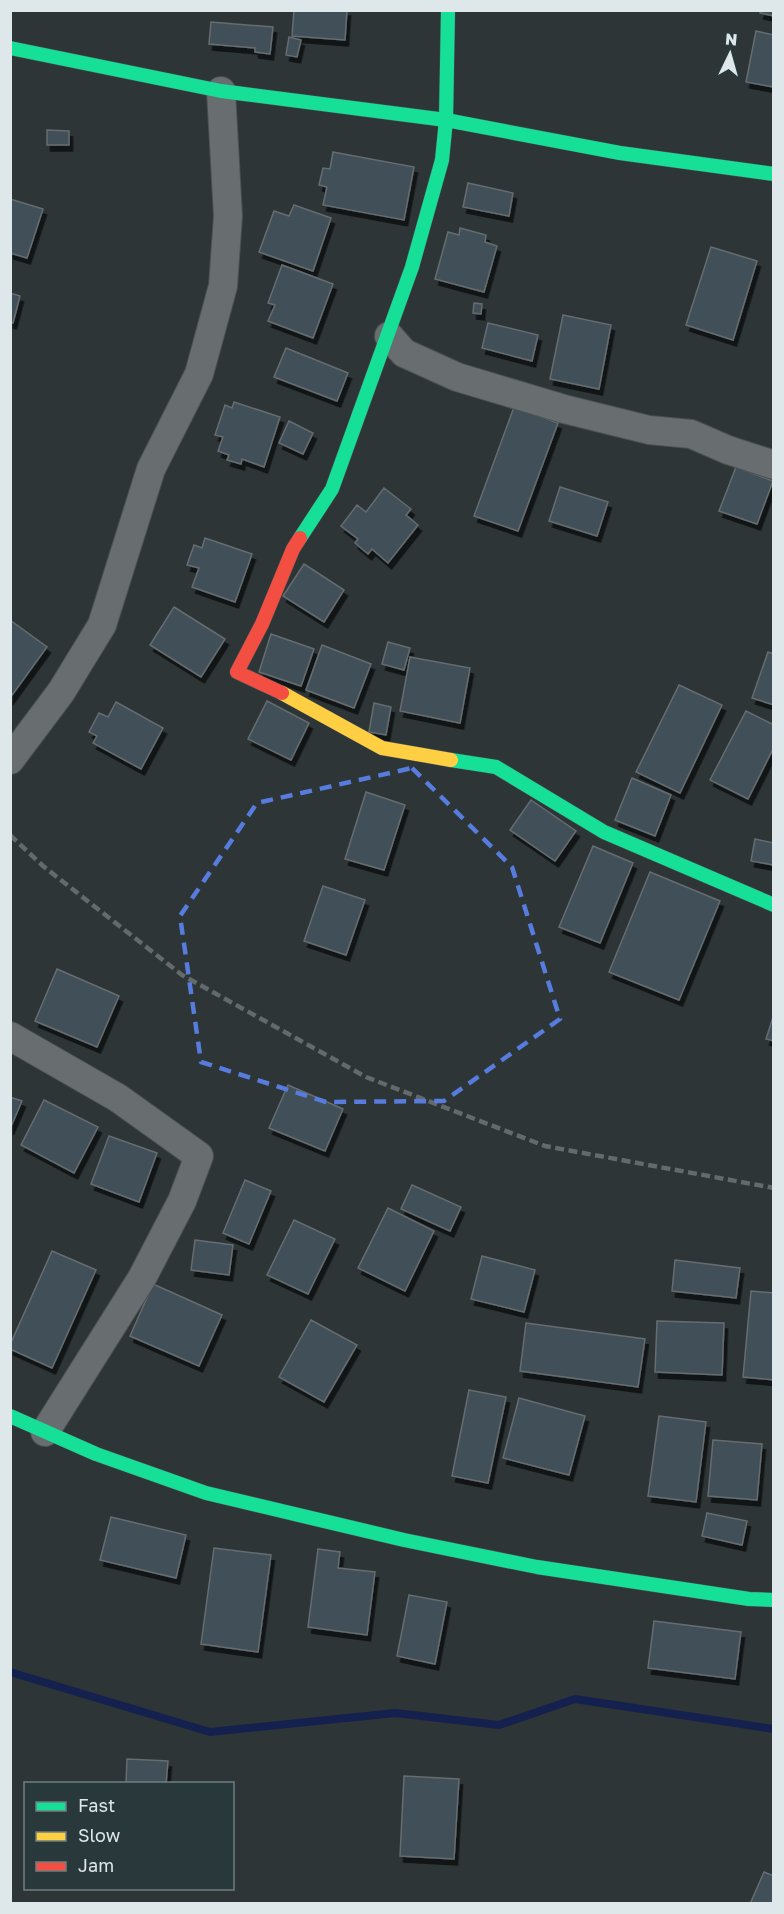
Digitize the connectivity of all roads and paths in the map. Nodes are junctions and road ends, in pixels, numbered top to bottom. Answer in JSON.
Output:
{"nodes":[{"id":1,"x":448,"y":10,"type":"edge"},
{"id":2,"x":10,"y":48,"type":"edge"},
{"id":3,"x":221,"y":91,"type":"junction"},
{"id":4,"x":446,"y":120,"type":"junction"},
{"id":5,"x":774,"y":174,"type":"edge"},
{"id":6,"x":389,"y":336,"type":"junction"},
{"id":7,"x":774,"y":465,"type":"edge"},
{"id":8,"x":10,"y":760,"type":"edge"},
{"id":9,"x":774,"y":905,"type":"edge"},
{"id":10,"x":10,"y":1036,"type":"edge"},
{"id":11,"x":10,"y":1416,"type":"edge"},
{"id":12,"x":45,"y":1431,"type":"junction"},
{"id":13,"x":774,"y":1600,"type":"edge"}],
"edges":[{"from":1,"to":4,"type":"street"},
{"from":2,"to":3,"type":"street"},
{"from":3,"to":4,"type":"street"},
{"from":3,"to":8,"type":"street"},
{"from":4,"to":5,"type":"street"},
{"from":4,"to":6,"type":"street"},
{"from":6,"to":7,"type":"street"},
{"from":6,"to":9,"type":"street"},
{"from":10,"to":12,"type":"street"},
{"from":11,"to":12,"type":"street"},
{"from":12,"to":13,"type":"street"}]}
